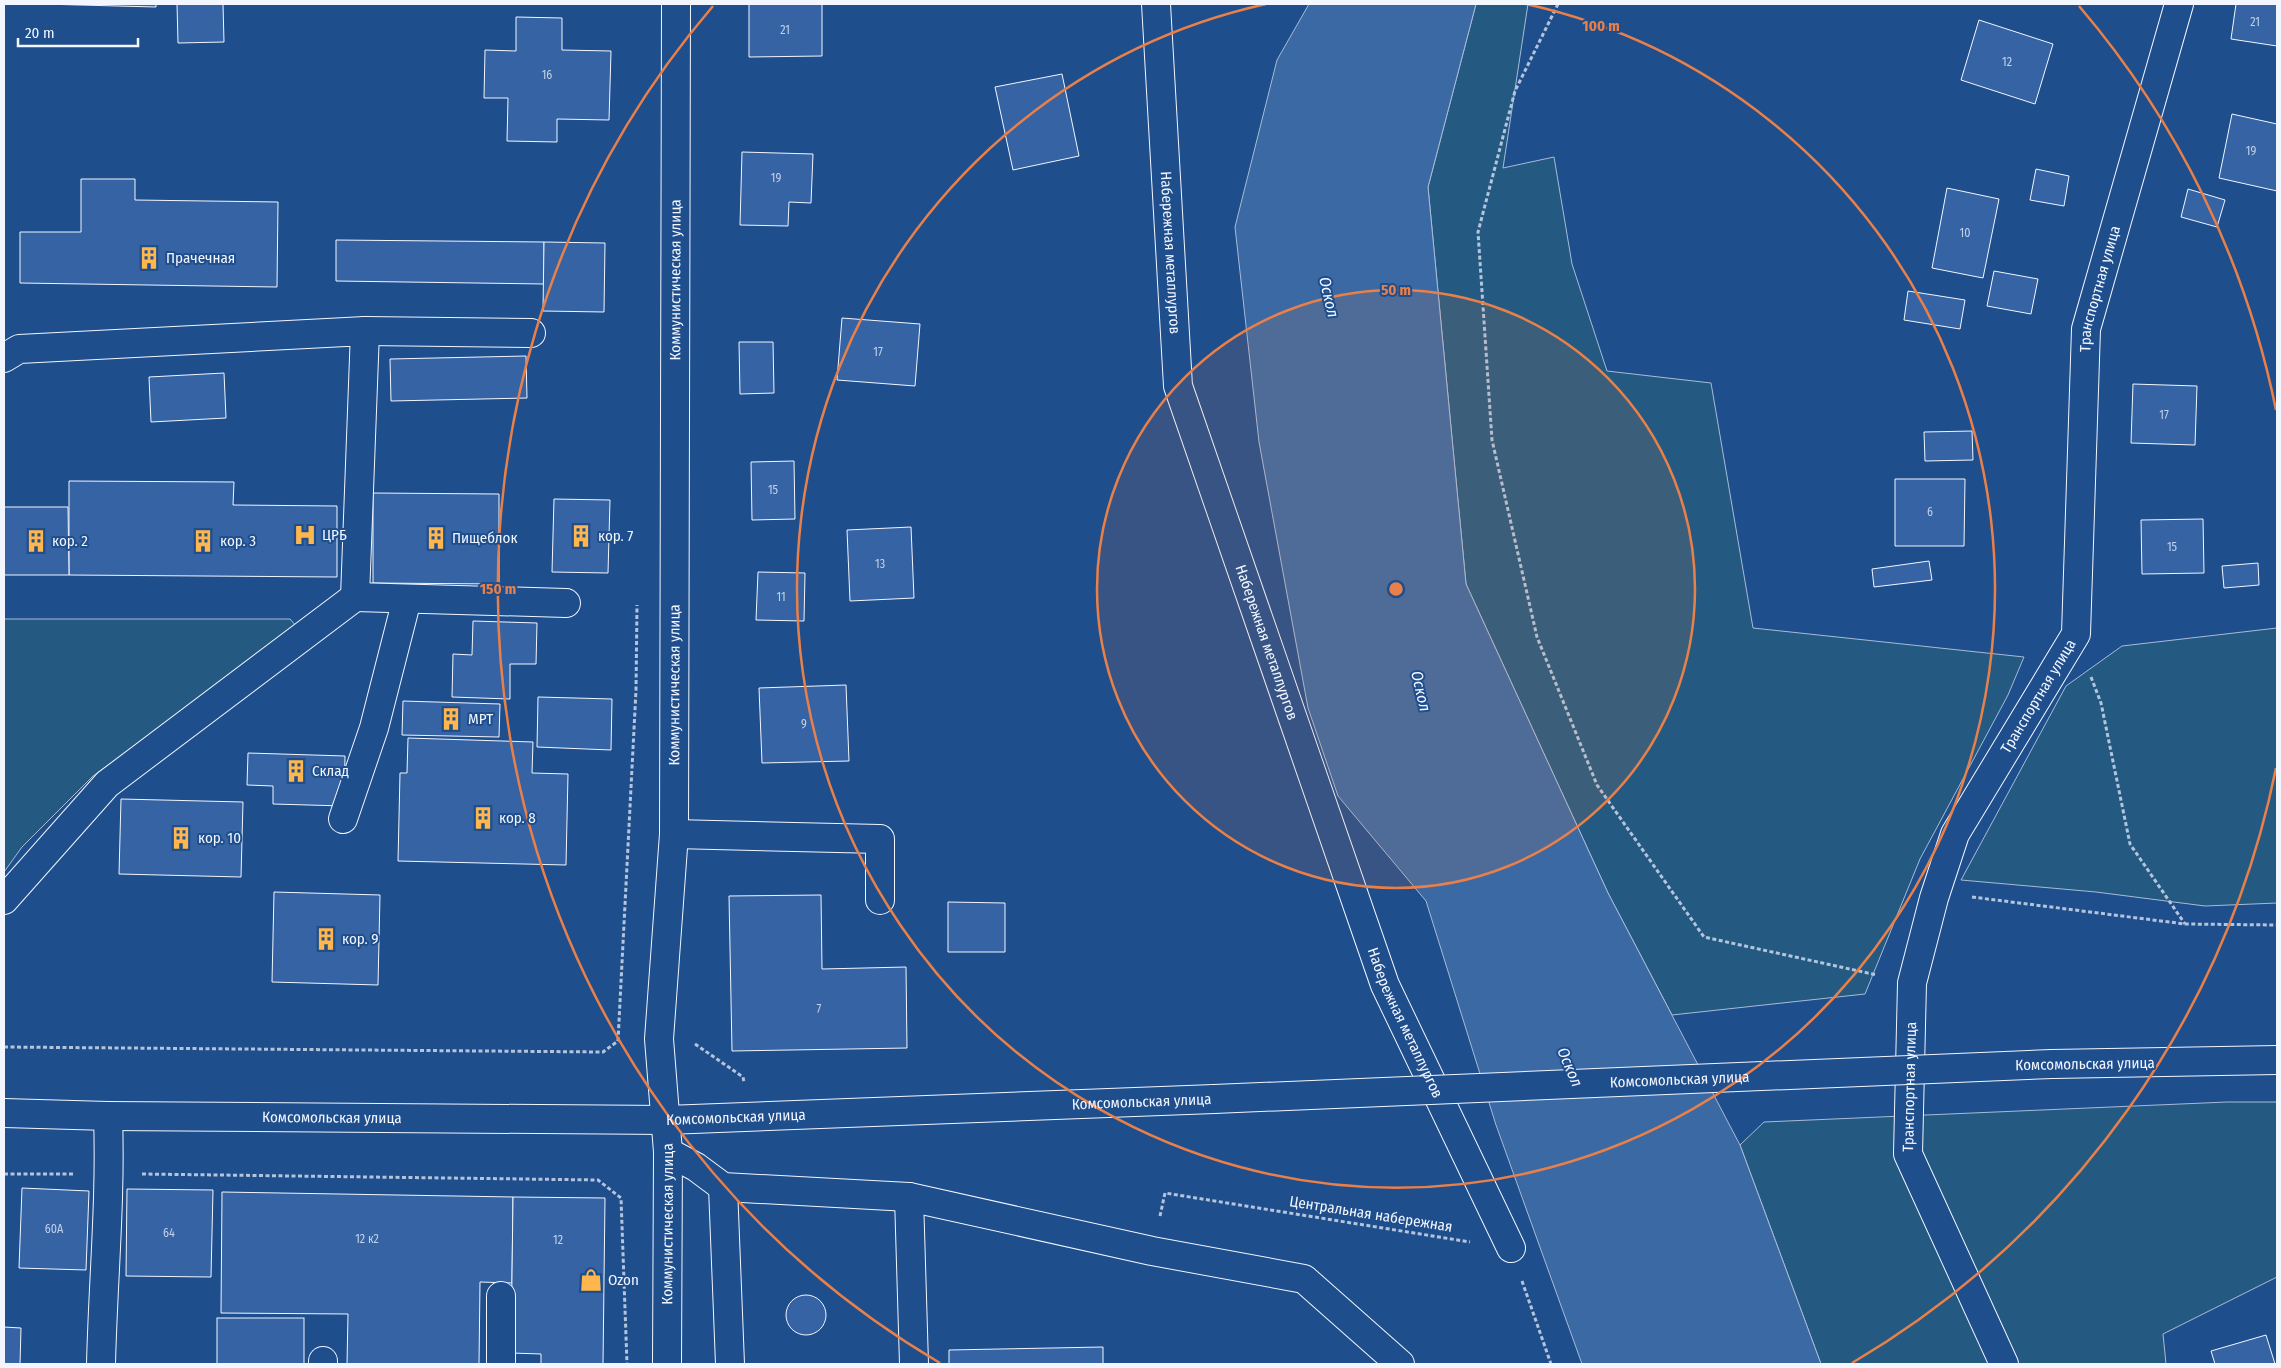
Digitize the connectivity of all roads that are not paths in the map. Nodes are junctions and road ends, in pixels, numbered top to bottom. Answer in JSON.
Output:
{"nodes":[{"id":1,"x":676,"y":4,"type":"edge"},
{"id":2,"x":1156,"y":4,"type":"edge"},
{"id":3,"x":2179,"y":4,"type":"edge"},
{"id":4,"x":365,"y":331,"type":"junction"},
{"id":5,"x":531,"y":333,"type":"dead end"},
{"id":6,"x":4,"y":358,"type":"edge"},
{"id":7,"x":355,"y":597,"type":"junction"},
{"id":8,"x":407,"y":599,"type":"junction"},
{"id":9,"x":566,"y":604,"type":"dead end"},
{"id":10,"x":343,"y":819,"type":"dead end"},
{"id":11,"x":674,"y":834,"type":"junction"},
{"id":12,"x":4,"y":900,"type":"edge"},
{"id":13,"x":880,"y":900,"type":"dead end"},
{"id":14,"x":2277,"y":1060,"type":"edge"},
{"id":15,"x":4,"y":1113,"type":"edge"},
{"id":16,"x":108,"y":1116,"type":"junction"},
{"id":17,"x":667,"y":1120,"type":"junction"},
{"id":18,"x":668,"y":1152,"type":"junction"},
{"id":19,"x":723,"y":1187,"type":"junction"},
{"id":20,"x":909,"y":1197,"type":"junction"},
{"id":21,"x":1511,"y":1248,"type":"road end"},
{"id":22,"x":501,"y":1296,"type":"dead end"},
{"id":23,"x":101,"y":1364,"type":"edge"},
{"id":24,"x":500,"y":1364,"type":"edge"},
{"id":25,"x":666,"y":1364,"type":"edge"},
{"id":26,"x":730,"y":1364,"type":"edge"},
{"id":27,"x":914,"y":1364,"type":"edge"},
{"id":28,"x":1400,"y":1364,"type":"edge"},
{"id":29,"x":2004,"y":1364,"type":"edge"}],
"edges":[{"from":1,"to":11,"type":"street","name":"Коммунистическая улица"},
{"from":2,"to":21,"type":"street","name":"Набережная металлургов"},
{"from":3,"to":29,"type":"street","name":"Транспортная улица"},
{"from":4,"to":5,"type":"street"},
{"from":4,"to":6,"type":"street"},
{"from":4,"to":7,"type":"street"},
{"from":7,"to":8,"type":"street"},
{"from":7,"to":12,"type":"street"},
{"from":8,"to":9,"type":"street"},
{"from":8,"to":10,"type":"street"},
{"from":11,"to":13,"type":"street"},
{"from":11,"to":17,"type":"street","name":"Коммунистическая улица"},
{"from":14,"to":17,"type":"street","name":"Комсомольская улица","bridge":true},
{"from":15,"to":16,"type":"street","name":"Комсомольская улица"},
{"from":16,"to":17,"type":"street","name":"Комсомольская улица"},
{"from":16,"to":23,"type":"street"},
{"from":17,"to":18,"type":"street","name":"Коммунистическая улица"},
{"from":18,"to":19,"type":"street"},
{"from":18,"to":25,"type":"street","name":"Коммунистическая улица"},
{"from":19,"to":20,"type":"street"},
{"from":19,"to":26,"type":"street"},
{"from":20,"to":27,"type":"street"},
{"from":20,"to":28,"type":"street"},
{"from":22,"to":24,"type":"street"}]}
